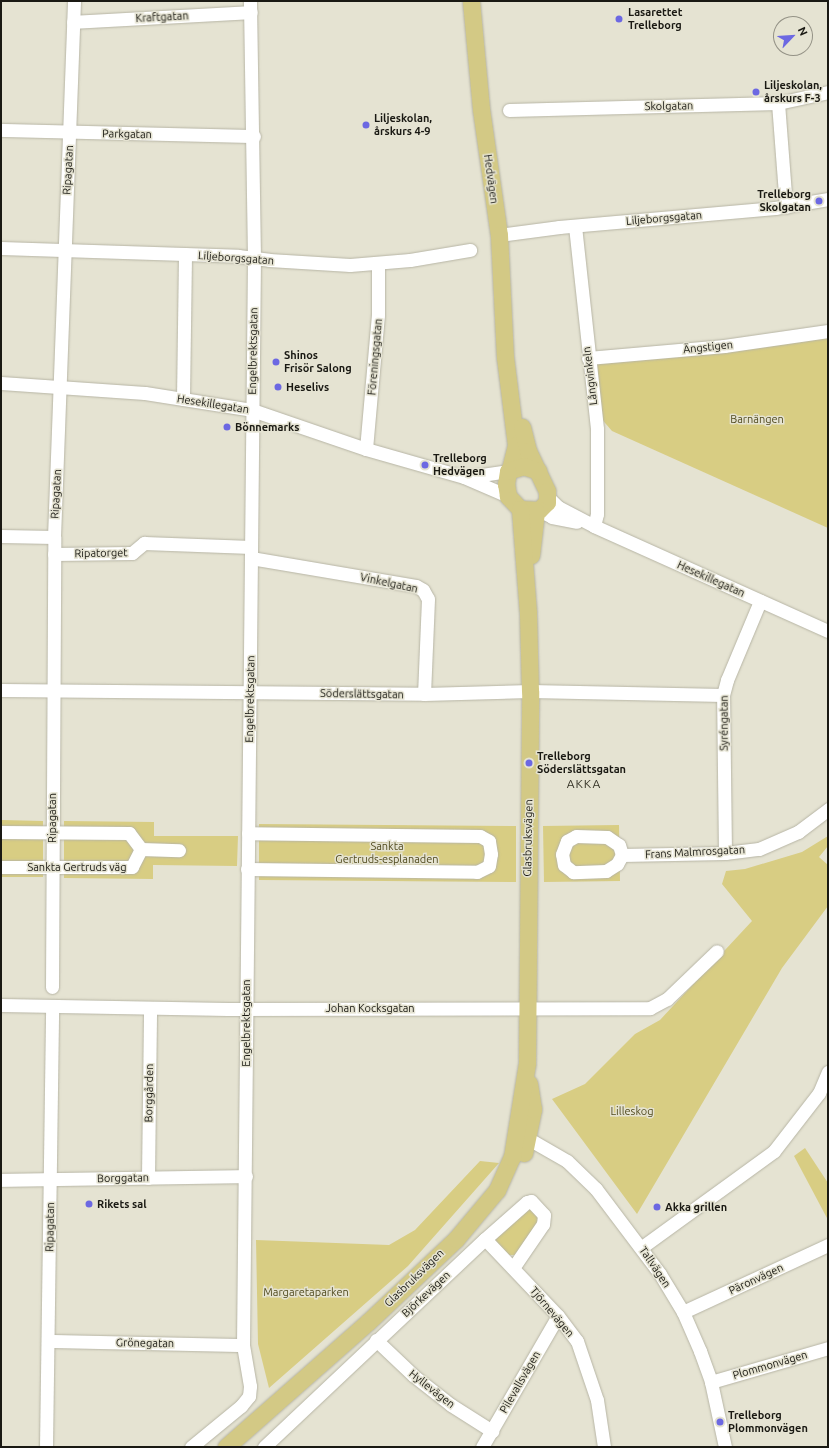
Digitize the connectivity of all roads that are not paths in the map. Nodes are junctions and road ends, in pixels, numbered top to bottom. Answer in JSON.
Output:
{"nodes":[{"id":1,"x":74,"y":1,"type":"edge"},
{"id":2,"x":471,"y":1,"type":"edge"},
{"id":3,"x":250,"y":7,"type":"edge"},
{"id":4,"x":73,"y":22,"type":"junction"},
{"id":5,"x":828,"y":92,"type":"edge"},
{"id":6,"x":778,"y":103,"type":"junction"},
{"id":7,"x":509,"y":110,"type":"dead end"},
{"id":8,"x":1,"y":130,"type":"edge"},
{"id":9,"x":70,"y":133,"type":"junction"},
{"id":10,"x":254,"y":136,"type":"junction"},
{"id":11,"x":828,"y":199,"type":"edge"},
{"id":12,"x":786,"y":207,"type":"junction"},
{"id":13,"x":575,"y":226,"type":"junction"},
{"id":14,"x":499,"y":235,"type":"junction"},
{"id":15,"x":1,"y":248,"type":"edge"},
{"id":16,"x":470,"y":250,"type":"dead end"},
{"id":17,"x":65,"y":251,"type":"junction"},
{"id":18,"x":185,"y":254,"type":"junction"},
{"id":19,"x":254,"y":258,"type":"junction"},
{"id":20,"x":378,"y":264,"type":"junction"},
{"id":21,"x":828,"y":331,"type":"edge"},
{"id":22,"x":505,"y":357,"type":"junction"},
{"id":23,"x":588,"y":358,"type":"junction"},
{"id":24,"x":1,"y":383,"type":"edge"},
{"id":25,"x":61,"y":387,"type":"junction"},
{"id":26,"x":183,"y":399,"type":"junction"},
{"id":27,"x":252,"y":410,"type":"junction"},
{"id":28,"x":366,"y":450,"type":"junction"},
{"id":29,"x":509,"y":470,"type":"junction"},
{"id":30,"x":538,"y":471,"type":"junction"},
{"id":31,"x":464,"y":477,"type":"junction"},
{"id":32,"x":508,"y":496,"type":"junction"},
{"id":33,"x":536,"y":507,"type":"junction"},
{"id":34,"x":594,"y":526,"type":"junction"},
{"id":35,"x":1,"y":536,"type":"edge"},
{"id":36,"x":54,"y":537,"type":"junction"},
{"id":37,"x":144,"y":543,"type":"joint"},
{"id":38,"x":251,"y":552,"type":"junction"},
{"id":39,"x":54,"y":554,"type":"junction"},
{"id":40,"x":760,"y":601,"type":"junction"},
{"id":41,"x":828,"y":631,"type":"edge"},
{"id":42,"x":1,"y":690,"type":"edge"},
{"id":43,"x":52,"y":690,"type":"junction"},
{"id":44,"x":530,"y":691,"type":"junction"},
{"id":45,"x":250,"y":692,"type":"junction"},
{"id":46,"x":424,"y":694,"type":"junction"},
{"id":47,"x":723,"y":695,"type":"junction"},
{"id":48,"x":828,"y":809,"type":"edge"},
{"id":49,"x":1,"y":832,"type":"edge"},
{"id":50,"x":52,"y":832,"type":"junction"},
{"id":51,"x":248,"y":833,"type":"junction"},
{"id":52,"x":141,"y":849,"type":"junction"},
{"id":53,"x":179,"y":850,"type":"dead end"},
{"id":54,"x":725,"y":853,"type":"junction"},
{"id":55,"x":622,"y":855,"type":"dead end"},
{"id":56,"x":1,"y":867,"type":"edge"},
{"id":57,"x":52,"y":867,"type":"junction"},
{"id":58,"x":247,"y":869,"type":"junction"},
{"id":59,"x":717,"y":951,"type":"dead end"},
{"id":60,"x":52,"y":987,"type":"dead end"},
{"id":61,"x":1,"y":1006,"type":"edge"},
{"id":62,"x":52,"y":1006,"type":"junction"},
{"id":63,"x":527,"y":1007,"type":"junction"},
{"id":64,"x":150,"y":1008,"type":"junction"},
{"id":65,"x":246,"y":1009,"type":"junction"},
{"id":66,"x":828,"y":1072,"type":"edge"},
{"id":67,"x":523,"y":1135,"type":"junction"},
{"id":68,"x":246,"y":1176,"type":"junction"},
{"id":69,"x":148,"y":1178,"type":"junction"},
{"id":70,"x":52,"y":1179,"type":"junction"},
{"id":71,"x":1,"y":1180,"type":"edge"},
{"id":72,"x":485,"y":1239,"type":"junction"},
{"id":73,"x":828,"y":1245,"type":"edge"},
{"id":74,"x":642,"y":1247,"type":"junction"},
{"id":75,"x":513,"y":1268,"type":"junction"},
{"id":76,"x":683,"y":1312,"type":"junction"},
{"id":77,"x":558,"y":1316,"type":"junction"},
{"id":78,"x":376,"y":1340,"type":"junction"},
{"id":79,"x":48,"y":1341,"type":"junction"},
{"id":80,"x":243,"y":1345,"type":"junction"},
{"id":81,"x":828,"y":1348,"type":"edge"},
{"id":82,"x":711,"y":1382,"type":"junction"},
{"id":83,"x":492,"y":1431,"type":"junction"},
{"id":84,"x":46,"y":1447,"type":"edge"},
{"id":85,"x":191,"y":1447,"type":"edge"},
{"id":86,"x":226,"y":1447,"type":"edge"},
{"id":87,"x":243,"y":1447,"type":"edge"},
{"id":88,"x":264,"y":1447,"type":"edge"},
{"id":89,"x":482,"y":1447,"type":"edge"},
{"id":90,"x":604,"y":1447,"type":"edge"},
{"id":91,"x":725,"y":1447,"type":"edge"}],
"edges":[{"from":1,"to":4,"type":"street","name":"Ripagatan"},
{"from":2,"to":14,"type":"main road","name":"Hedvägen"},
{"from":3,"to":4,"type":"street","name":"Kraftgatan"},
{"from":3,"to":10,"type":"street","name":"Engelbrektsgatan"},
{"from":4,"to":9,"type":"street","name":"Ripagatan"},
{"from":5,"to":6,"type":"street","name":"Skolgatan"},
{"from":6,"to":7,"type":"street","name":"Skolgatan"},
{"from":6,"to":12,"type":"street"},
{"from":8,"to":9,"type":"street","name":"Parkgatan"},
{"from":9,"to":10,"type":"street","name":"Parkgatan"},
{"from":9,"to":17,"type":"street","name":"Ripagatan"},
{"from":10,"to":19,"type":"street","name":"Engelbrektsgatan"},
{"from":11,"to":12,"type":"street","name":"Liljeborgsgatan"},
{"from":12,"to":13,"type":"street","name":"Liljeborgsgatan"},
{"from":13,"to":14,"type":"street","name":"Liljeborgsgatan"},
{"from":13,"to":23,"type":"street","name":"Långvinkeln"},
{"from":14,"to":22,"type":"main road","name":"Hedvägen"},
{"from":15,"to":17,"type":"street","name":"Liljeborgsgatan"},
{"from":16,"to":20,"type":"street","name":"Liljeborgsgatan"},
{"from":17,"to":18,"type":"street","name":"Liljeborgsgatan"},
{"from":17,"to":25,"type":"street","name":"Ripagatan"},
{"from":18,"to":19,"type":"street","name":"Liljeborgsgatan"},
{"from":18,"to":26,"type":"street"},
{"from":19,"to":20,"type":"street","name":"Liljeborgsgatan"},
{"from":19,"to":27,"type":"street","name":"Engelbrektsgatan"},
{"from":20,"to":28,"type":"street","name":"Föreningsgatan"},
{"from":21,"to":23,"type":"street","name":"Ängstigen"},
{"from":22,"to":29,"type":"main road","name":"Hedvägen"},
{"from":22,"to":30,"type":"main road","name":"Hedvägen"},
{"from":23,"to":34,"type":"street","name":"Långvinkeln"},
{"from":24,"to":25,"type":"street","name":"Hesekillegatan"},
{"from":25,"to":26,"type":"street","name":"Hesekillegatan"},
{"from":25,"to":36,"type":"street","name":"Ripagatan"},
{"from":26,"to":27,"type":"street","name":"Hesekillegatan"},
{"from":27,"to":28,"type":"street","name":"Hesekillegatan"},
{"from":27,"to":38,"type":"street","name":"Engelbrektsgatan"},
{"from":28,"to":31,"type":"street","name":"Hesekillegatan"},
{"from":29,"to":30,"type":"main road"},
{"from":29,"to":31,"type":"street","name":"Hesekillegatan"},
{"from":29,"to":32,"type":"main road","name":"Hedvägen"},
{"from":30,"to":33,"type":"main road","name":"Hedvägen"},
{"from":31,"to":32,"type":"street","name":"Hesekillegatan"},
{"from":32,"to":33,"type":"main road"},
{"from":33,"to":34,"type":"street","name":"Hesekillegatan"},
{"from":33,"to":44,"type":"main road","name":"Glasbruksvägen"},
{"from":34,"to":40,"type":"street","name":"Hesekillegatan"},
{"from":35,"to":36,"type":"street"},
{"from":36,"to":39,"type":"street","name":"Ripagatan"},
{"from":37,"to":38,"type":"street","name":"Vinkelgatan"},
{"from":37,"to":39,"type":"street","name":"Ripatorget"},
{"from":38,"to":45,"type":"street","name":"Engelbrektsgatan"},
{"from":38,"to":46,"type":"street","name":"Vinkelgatan"},
{"from":39,"to":43,"type":"street","name":"Ripagatan"},
{"from":40,"to":41,"type":"street","name":"Hesekillegatan"},
{"from":40,"to":47,"type":"street","name":"Syréngatan"},
{"from":42,"to":43,"type":"street","name":"Söderslättsgatan"},
{"from":43,"to":45,"type":"street","name":"Söderslättsgatan"},
{"from":43,"to":50,"type":"street","name":"Ripagatan"},
{"from":44,"to":46,"type":"street","name":"Söderslättsgatan"},
{"from":44,"to":47,"type":"street","name":"Söderslättsgatan"},
{"from":44,"to":63,"type":"main road","name":"Glasbruksvägen"},
{"from":45,"to":46,"type":"street","name":"Söderslättsgatan"},
{"from":45,"to":51,"type":"street","name":"Engelbrektsgatan"},
{"from":47,"to":54,"type":"street","name":"Syréngatan"},
{"from":48,"to":54,"type":"street","name":"Frans Malmrosgatan"},
{"from":49,"to":50,"type":"street"},
{"from":50,"to":52,"type":"street"},
{"from":50,"to":57,"type":"street","name":"Ripagatan"},
{"from":51,"to":58,"type":"street","name":"Engelbrektsgatan"},
{"from":51,"to":58,"type":"street"},
{"from":52,"to":53,"type":"street"},
{"from":52,"to":57,"type":"street","name":"Sankta Gertruds väg"},
{"from":54,"to":55,"type":"street","name":"Frans Malmrosgatan"},
{"from":56,"to":57,"type":"street","name":"Sankta Gertruds väg"},
{"from":57,"to":60,"type":"street","name":"Ripagatan"},
{"from":58,"to":65,"type":"street","name":"Engelbrektsgatan"},
{"from":59,"to":63,"type":"street","name":"Johan Kocksgatan"},
{"from":61,"to":62,"type":"street","name":"Johan Kocksgatan"},
{"from":62,"to":64,"type":"street","name":"Johan Kocksgatan"},
{"from":62,"to":70,"type":"street","name":"Ripagatan"},
{"from":63,"to":65,"type":"street","name":"Johan Kocksgatan"},
{"from":63,"to":67,"type":"main road","name":"Glasbruksvägen"},
{"from":64,"to":65,"type":"street","name":"Johan Kocksgatan"},
{"from":64,"to":69,"type":"street","name":"Borggården"},
{"from":65,"to":68,"type":"street","name":"Engelbrektsgatan"},
{"from":66,"to":74,"type":"street"},
{"from":67,"to":74,"type":"street","name":"Tallvägen"},
{"from":67,"to":86,"type":"main road","name":"Glasbruksvägen"},
{"from":67,"to":87,"type":"main road","name":"Glasbruksvägen"},
{"from":68,"to":69,"type":"street","name":"Borggatan"},
{"from":68,"to":80,"type":"street","name":"Engelbrektsgatan"},
{"from":69,"to":70,"type":"street","name":"Borggatan"},
{"from":70,"to":71,"type":"street","name":"Borggatan"},
{"from":70,"to":79,"type":"street","name":"Ripagatan"},
{"from":72,"to":75,"type":"street","name":"Tjörnevägen"},
{"from":72,"to":75,"type":"street","name":"Björkevägen"},
{"from":72,"to":78,"type":"street","name":"Björkevägen"},
{"from":73,"to":76,"type":"street","name":"Päronvägen"},
{"from":74,"to":76,"type":"street","name":"Tallvägen"},
{"from":75,"to":77,"type":"street","name":"Tjörnevägen"},
{"from":76,"to":82,"type":"street","name":"Tallvägen"},
{"from":77,"to":83,"type":"street","name":"Pilevallsvägen"},
{"from":77,"to":90,"type":"street","name":"Tjörnevägen"},
{"from":78,"to":83,"type":"street","name":"Hyllevägen"},
{"from":78,"to":88,"type":"street","name":"Björkevägen"},
{"from":79,"to":80,"type":"street","name":"Grönegatan"},
{"from":79,"to":84,"type":"street","name":"Ripagatan"},
{"from":80,"to":85,"type":"street","name":"Engelbrektsgatan"},
{"from":81,"to":82,"type":"street","name":"Plommonvägen"},
{"from":82,"to":91,"type":"street","name":"Tallvägen"},
{"from":83,"to":89,"type":"street","name":"Pilevallsvägen"}]}
